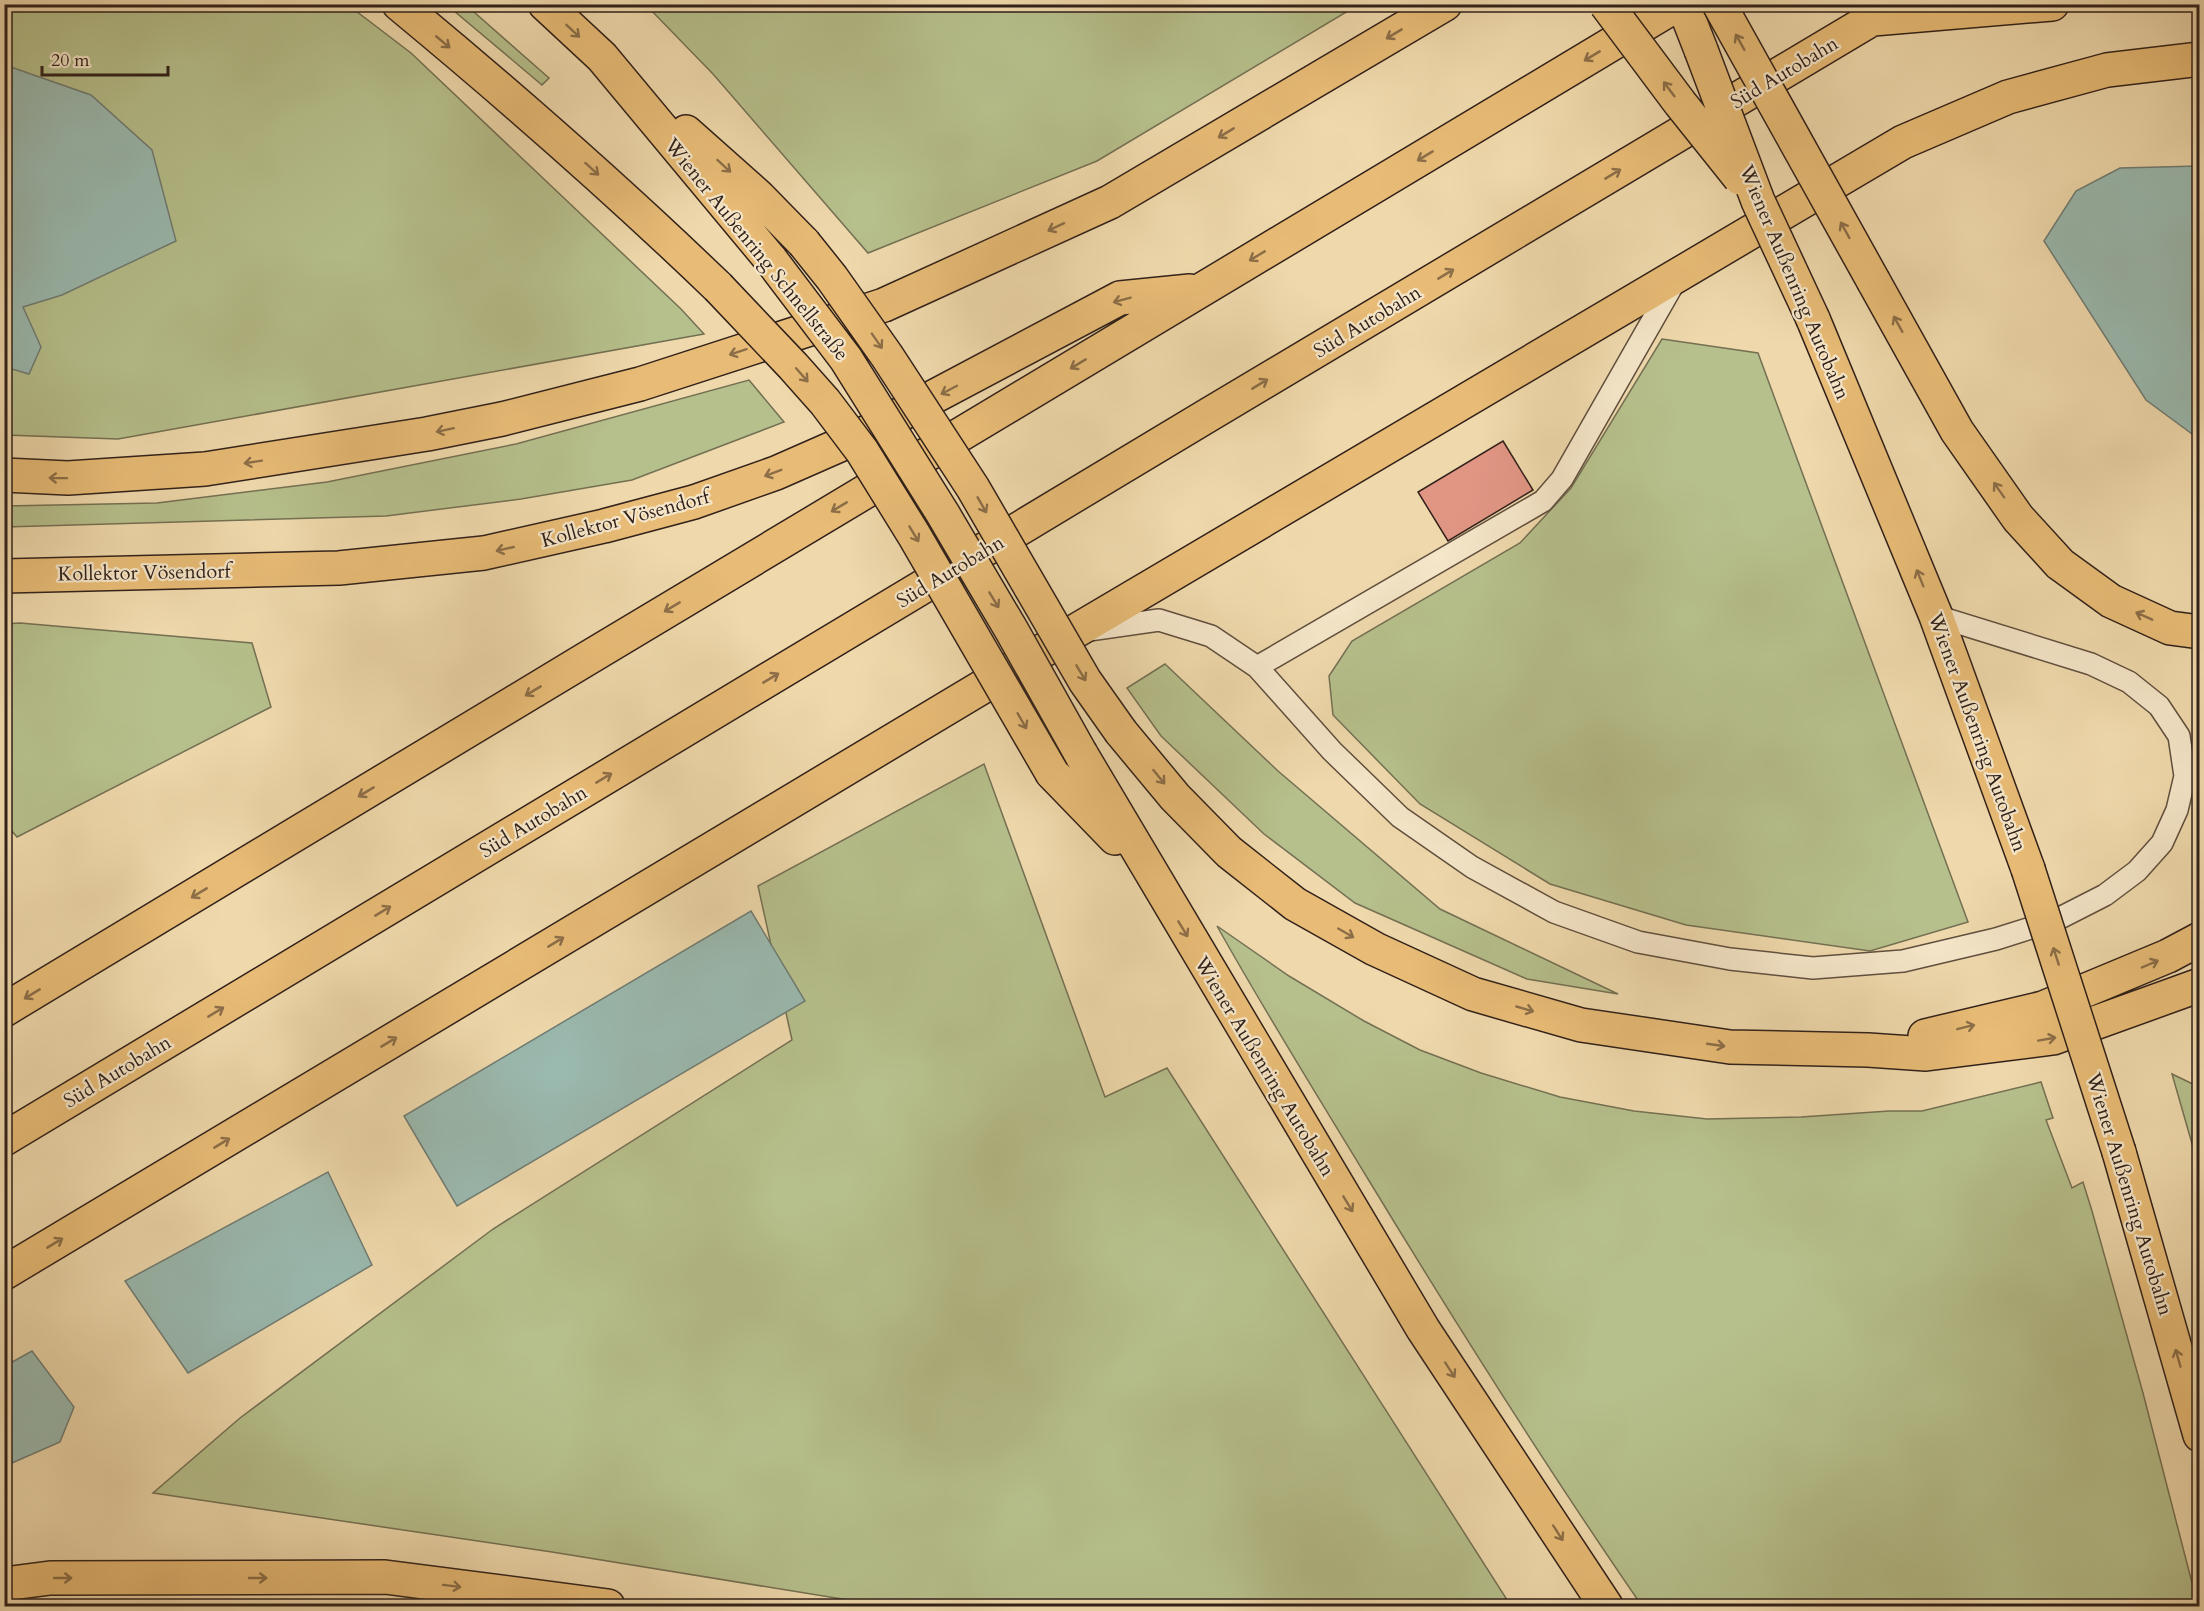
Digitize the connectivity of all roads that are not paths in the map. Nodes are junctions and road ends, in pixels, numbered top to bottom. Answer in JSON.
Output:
{"nodes":[{"id":1,"x":399,"y":4,"type":"edge"},
{"id":2,"x":545,"y":4,"type":"edge"},
{"id":3,"x":1445,"y":4,"type":"edge"},
{"id":4,"x":1606,"y":4,"type":"edge"},
{"id":5,"x":1681,"y":4,"type":"edge"},
{"id":6,"x":1719,"y":4,"type":"edge"},
{"id":7,"x":2052,"y":4,"type":"edge"},
{"id":8,"x":1885,"y":12,"type":"edge"},
{"id":9,"x":602,"y":57,"type":"junction"},
{"id":10,"x":2199,"y":59,"type":"edge"},
{"id":11,"x":1758,"y":201,"type":"junction"},
{"id":12,"x":1678,"y":275,"type":"junction"},
{"id":13,"x":1201,"y":290,"type":"junction"},
{"id":14,"x":4,"y":475,"type":"edge"},
{"id":15,"x":943,"y":514,"type":"joint"},
{"id":16,"x":4,"y":576,"type":"edge"},
{"id":17,"x":1936,"y":616,"type":"junction"},
{"id":18,"x":1074,"y":632,"type":"junction"},
{"id":19,"x":2199,"y":632,"type":"edge"},
{"id":20,"x":1257,"y":667,"type":"junction"},
{"id":21,"x":1153,"y":879,"type":"junction"},
{"id":22,"x":2199,"y":939,"type":"edge"},
{"id":23,"x":2199,"y":985,"type":"edge"},
{"id":24,"x":4,"y":1010,"type":"edge"},
{"id":25,"x":1868,"y":1050,"type":"junction"},
{"id":26,"x":4,"y":1139,"type":"edge"},
{"id":27,"x":4,"y":1273,"type":"edge"},
{"id":28,"x":2199,"y":1435,"type":"edge"},
{"id":29,"x":4,"y":1584,"type":"edge"},
{"id":30,"x":608,"y":1606,"type":"edge"},
{"id":31,"x":1606,"y":1606,"type":"edge"}],
"edges":[{"from":1,"to":21,"type":"highway","one_way":true,"bridge":true},
{"from":2,"to":9,"type":"highway","name":"Wiener Außenring Schnellstraße","one_way":true},
{"from":3,"to":14,"type":"highway","one_way":true},
{"from":11,"to":4,"type":"highway","one_way":true,"bridge":true},
{"from":5,"to":11,"type":"highway","name":"Wiener Außenring Autobahn","bridge":true},
{"from":5,"to":13,"type":"highway","one_way":true},
{"from":19,"to":6,"type":"highway","one_way":true,"bridge":true},
{"from":7,"to":8,"type":"highway"},
{"from":26,"to":8,"type":"highway","name":"Süd Autobahn","one_way":true},
{"from":9,"to":15,"type":"highway","name":"Wiener Außenring Schnellstraße","bridge":true},
{"from":9,"to":25,"type":"highway","one_way":true,"bridge":true},
{"from":10,"to":12,"type":"highway"},
{"from":17,"to":11,"type":"highway","name":"Wiener Außenring Autobahn","one_way":true,"bridge":true},
{"from":12,"to":18,"type":"highway"},
{"from":12,"to":20,"type":"lane"},
{"from":13,"to":16,"type":"highway","name":"Kollektor Vösendorf","one_way":true},
{"from":13,"to":24,"type":"highway","one_way":true},
{"from":15,"to":21,"type":"highway","name":"Wiener Außenring Autobahn","one_way":true,"bridge":true},
{"from":17,"to":20,"type":"lane"},
{"from":28,"to":17,"type":"highway","name":"Wiener Außenring Autobahn","one_way":true,"bridge":true},
{"from":18,"to":20,"type":"lane"},
{"from":27,"to":18,"type":"highway","one_way":true},
{"from":21,"to":31,"type":"highway","name":"Wiener Außenring Autobahn","one_way":true},
{"from":25,"to":22,"type":"highway","one_way":true},
{"from":25,"to":23,"type":"highway","one_way":true},
{"from":29,"to":30,"type":"highway","one_way":true}]}
